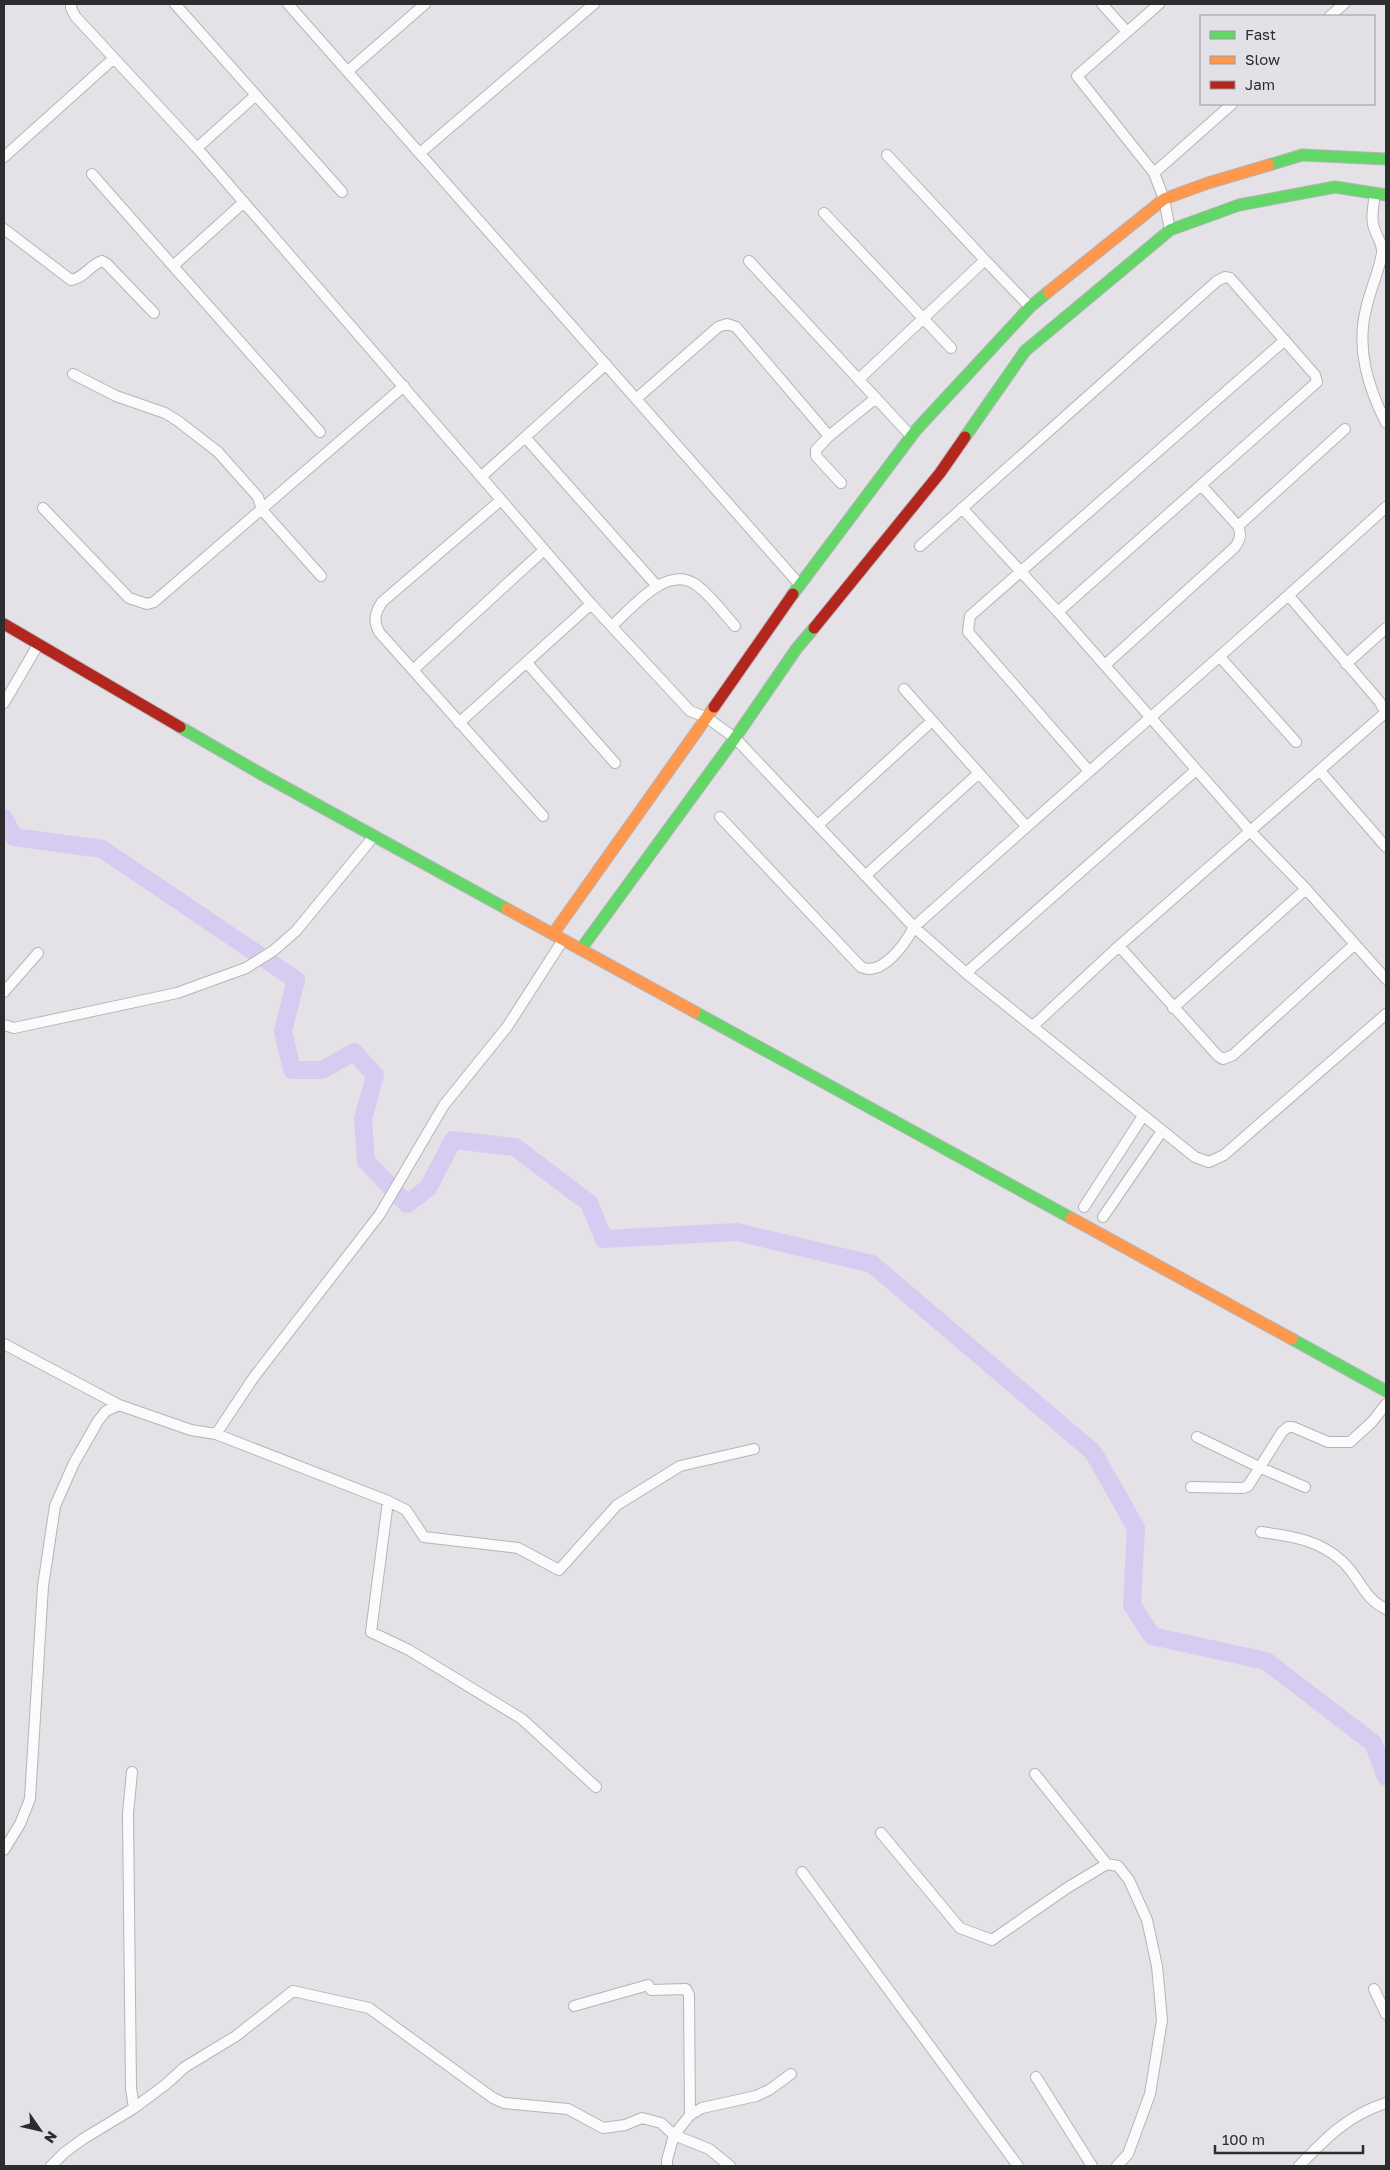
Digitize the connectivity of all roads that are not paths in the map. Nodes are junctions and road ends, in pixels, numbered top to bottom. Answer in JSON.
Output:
{"nodes":[{"id":1,"x":175,"y":4,"type":"edge"},
{"id":2,"x":288,"y":4,"type":"edge"},
{"id":3,"x":424,"y":4,"type":"edge"},
{"id":4,"x":594,"y":4,"type":"edge"},
{"id":5,"x":1102,"y":4,"type":"edge"},
{"id":6,"x":1159,"y":4,"type":"edge"},
{"id":7,"x":1344,"y":4,"type":"edge"},
{"id":8,"x":69,"y":5,"type":"edge"},
{"id":9,"x":1331,"y":15,"type":"edge"},
{"id":10,"x":1127,"y":32,"type":"junction"},
{"id":11,"x":113,"y":59,"type":"junction"},
{"id":12,"x":348,"y":71,"type":"junction"},
{"id":13,"x":256,"y":95,"type":"junction"},
{"id":14,"x":1231,"y":105,"type":"edge"},
{"id":15,"x":197,"y":148,"type":"junction"},
{"id":16,"x":420,"y":153,"type":"junction"},
{"id":17,"x":887,"y":155,"type":"dead end"},
{"id":18,"x":4,"y":157,"type":"edge"},
{"id":19,"x":1386,"y":159,"type":"edge"},
{"id":20,"x":92,"y":174,"type":"dead end"},
{"id":21,"x":1154,"y":174,"type":"junction"},
{"id":22,"x":342,"y":192,"type":"dead end"},
{"id":23,"x":1380,"y":194,"type":"edge"},
{"id":24,"x":1164,"y":199,"type":"junction"},
{"id":25,"x":244,"y":202,"type":"junction"},
{"id":26,"x":824,"y":213,"type":"dead end"},
{"id":27,"x":4,"y":228,"type":"edge"},
{"id":28,"x":1170,"y":230,"type":"junction"},
{"id":29,"x":985,"y":260,"type":"junction"},
{"id":30,"x":749,"y":261,"type":"dead end"},
{"id":31,"x":173,"y":266,"type":"junction"},
{"id":32,"x":1030,"y":307,"type":"junction"},
{"id":33,"x":154,"y":313,"type":"dead end"},
{"id":34,"x":923,"y":318,"type":"junction"},
{"id":35,"x":1285,"y":340,"type":"junction"},
{"id":36,"x":951,"y":348,"type":"dead end"},
{"id":37,"x":606,"y":364,"type":"junction"},
{"id":38,"x":73,"y":374,"type":"dead end"},
{"id":39,"x":859,"y":379,"type":"junction"},
{"id":40,"x":404,"y":386,"type":"junction"},
{"id":41,"x":876,"y":398,"type":"junction"},
{"id":42,"x":636,"y":399,"type":"junction"},
{"id":43,"x":1386,"y":423,"type":"edge"},
{"id":44,"x":1345,"y":430,"type":"dead end"},
{"id":45,"x":320,"y":432,"type":"dead end"},
{"id":46,"x":828,"y":436,"type":"junction"},
{"id":47,"x":912,"y":436,"type":"junction"},
{"id":48,"x":525,"y":437,"type":"junction"},
{"id":49,"x":482,"y":476,"type":"junction"},
{"id":50,"x":841,"y":482,"type":"dead end"},
{"id":51,"x":1201,"y":485,"type":"junction"},
{"id":52,"x":501,"y":500,"type":"junction"},
{"id":53,"x":1386,"y":507,"type":"edge"},
{"id":54,"x":43,"y":508,"type":"dead end"},
{"id":55,"x":962,"y":508,"type":"junction"},
{"id":56,"x":262,"y":510,"type":"junction"},
{"id":57,"x":1238,"y":526,"type":"junction"},
{"id":58,"x":920,"y":546,"type":"dead end"},
{"id":59,"x":544,"y":550,"type":"junction"},
{"id":60,"x":1021,"y":572,"type":"junction"},
{"id":61,"x":321,"y":576,"type":"dead end"},
{"id":62,"x":800,"y":585,"type":"junction"},
{"id":63,"x":657,"y":586,"type":"junction"},
{"id":64,"x":1289,"y":596,"type":"junction"},
{"id":65,"x":591,"y":604,"type":"junction"},
{"id":66,"x":1058,"y":612,"type":"junction"},
{"id":67,"x":4,"y":624,"type":"edge"},
{"id":68,"x":612,"y":626,"type":"junction"},
{"id":69,"x":735,"y":626,"type":"dead end"},
{"id":70,"x":1386,"y":628,"type":"edge"},
{"id":71,"x":38,"y":645,"type":"junction"},
{"id":72,"x":1220,"y":657,"type":"junction"},
{"id":73,"x":527,"y":664,"type":"junction"},
{"id":74,"x":1346,"y":664,"type":"junction"},
{"id":75,"x":1105,"y":665,"type":"junction"},
{"id":76,"x":413,"y":670,"type":"junction"},
{"id":77,"x":904,"y":689,"type":"dead end"},
{"id":78,"x":4,"y":703,"type":"edge"},
{"id":79,"x":1386,"y":713,"type":"edge"},
{"id":80,"x":706,"y":717,"type":"junction"},
{"id":81,"x":1152,"y":718,"type":"junction"},
{"id":82,"x":932,"y":721,"type":"junction"},
{"id":83,"x":459,"y":723,"type":"junction"},
{"id":84,"x":735,"y":738,"type":"junction"},
{"id":85,"x":1296,"y":742,"type":"dead end"},
{"id":86,"x":615,"y":763,"type":"dead end"},
{"id":87,"x":1196,"y":770,"type":"junction"},
{"id":88,"x":1089,"y":771,"type":"junction"},
{"id":89,"x":1320,"y":771,"type":"junction"},
{"id":90,"x":979,"y":774,"type":"junction"},
{"id":91,"x":543,"y":816,"type":"dead end"},
{"id":92,"x":720,"y":817,"type":"dead end"},
{"id":93,"x":818,"y":825,"type":"junction"},
{"id":94,"x":1026,"y":826,"type":"junction"},
{"id":95,"x":1251,"y":832,"type":"junction"},
{"id":96,"x":374,"y":836,"type":"junction"},
{"id":97,"x":1386,"y":847,"type":"edge"},
{"id":98,"x":865,"y":876,"type":"junction"},
{"id":99,"x":1306,"y":889,"type":"junction"},
{"id":100,"x":914,"y":927,"type":"junction"},
{"id":101,"x":553,"y":934,"type":"junction"},
{"id":102,"x":563,"y":940,"type":"junction"},
{"id":103,"x":1355,"y":944,"type":"junction"},
{"id":104,"x":1119,"y":946,"type":"junction"},
{"id":105,"x":581,"y":949,"type":"junction"},
{"id":106,"x":38,"y":953,"type":"dead end"},
{"id":107,"x":966,"y":973,"type":"junction"},
{"id":108,"x":1386,"y":979,"type":"edge"},
{"id":109,"x":4,"y":992,"type":"edge"},
{"id":110,"x":1173,"y":1008,"type":"junction"},
{"id":111,"x":1386,"y":1014,"type":"edge"},
{"id":112,"x":4,"y":1025,"type":"edge"},
{"id":113,"x":1032,"y":1026,"type":"junction"},
{"id":114,"x":1143,"y":1116,"type":"junction"},
{"id":115,"x":1162,"y":1131,"type":"junction"},
{"id":116,"x":1084,"y":1207,"type":"dead end"},
{"id":117,"x":1103,"y":1217,"type":"dead end"},
{"id":118,"x":4,"y":1344,"type":"edge"},
{"id":119,"x":1386,"y":1391,"type":"edge"},
{"id":120,"x":1386,"y":1404,"type":"edge"},
{"id":121,"x":119,"y":1405,"type":"junction"},
{"id":122,"x":216,"y":1434,"type":"junction"},
{"id":123,"x":1197,"y":1437,"type":"dead end"},
{"id":124,"x":754,"y":1449,"type":"dead end"},
{"id":125,"x":1261,"y":1468,"type":"junction"},
{"id":126,"x":1191,"y":1486,"type":"dead end"},
{"id":127,"x":1305,"y":1486,"type":"dead end"},
{"id":128,"x":388,"y":1501,"type":"junction"},
{"id":129,"x":1261,"y":1532,"type":"dead end"},
{"id":130,"x":1386,"y":1609,"type":"edge"},
{"id":131,"x":132,"y":1772,"type":"dead end"},
{"id":132,"x":1035,"y":1774,"type":"dead end"},
{"id":133,"x":596,"y":1787,"type":"dead end"},
{"id":134,"x":881,"y":1832,"type":"dead end"},
{"id":135,"x":4,"y":1850,"type":"edge"},
{"id":136,"x":1107,"y":1864,"type":"junction"},
{"id":137,"x":802,"y":1872,"type":"dead end"},
{"id":138,"x":1374,"y":1989,"type":"dead end"},
{"id":139,"x":574,"y":2006,"type":"dead end"},
{"id":140,"x":1386,"y":2014,"type":"edge"},
{"id":141,"x":791,"y":2074,"type":"dead end"},
{"id":142,"x":1036,"y":2077,"type":"dead end"},
{"id":143,"x":1386,"y":2103,"type":"edge"},
{"id":144,"x":134,"y":2108,"type":"junction"},
{"id":145,"x":690,"y":2115,"type":"junction"},
{"id":146,"x":674,"y":2135,"type":"junction"},
{"id":147,"x":52,"y":2166,"type":"edge"},
{"id":148,"x":667,"y":2166,"type":"edge"},
{"id":149,"x":730,"y":2166,"type":"edge"},
{"id":150,"x":1018,"y":2166,"type":"edge"},
{"id":151,"x":1092,"y":2166,"type":"edge"},
{"id":152,"x":1117,"y":2166,"type":"edge"},
{"id":153,"x":1300,"y":2166,"type":"edge"}],
"edges":[{"from":1,"to":13,"type":"street"},
{"from":2,"to":12,"type":"street"},
{"from":3,"to":12,"type":"street"},
{"from":4,"to":16,"type":"street"},
{"from":5,"to":10,"type":"street"},
{"from":6,"to":10,"type":"street"},
{"from":7,"to":9,"type":"street"},
{"from":8,"to":11,"type":"street"},
{"from":10,"to":21,"type":"street"},
{"from":11,"to":15,"type":"street"},
{"from":11,"to":18,"type":"street"},
{"from":12,"to":16,"type":"street"},
{"from":13,"to":15,"type":"street"},
{"from":13,"to":22,"type":"street"},
{"from":14,"to":21,"type":"street"},
{"from":15,"to":25,"type":"street"},
{"from":16,"to":37,"type":"street"},
{"from":17,"to":29,"type":"street"},
{"from":19,"to":24,"type":"street"},
{"from":20,"to":31,"type":"street"},
{"from":21,"to":24,"type":"street"},
{"from":23,"to":28,"type":"street"},
{"from":23,"to":43,"type":"street"},
{"from":24,"to":28,"type":"street"},
{"from":24,"to":32,"type":"street"},
{"from":25,"to":31,"type":"street"},
{"from":25,"to":40,"type":"street"},
{"from":26,"to":34,"type":"street"},
{"from":27,"to":33,"type":"street"},
{"from":28,"to":84,"type":"street"},
{"from":29,"to":32,"type":"street"},
{"from":29,"to":34,"type":"street"},
{"from":30,"to":39,"type":"street"},
{"from":31,"to":45,"type":"street"},
{"from":32,"to":47,"type":"street"},
{"from":34,"to":36,"type":"street"},
{"from":34,"to":39,"type":"street"},
{"from":35,"to":51,"type":"street"},
{"from":35,"to":55,"type":"street"},
{"from":35,"to":60,"type":"street"},
{"from":37,"to":42,"type":"street"},
{"from":37,"to":48,"type":"street"},
{"from":38,"to":56,"type":"street"},
{"from":39,"to":41,"type":"street"},
{"from":40,"to":49,"type":"street"},
{"from":40,"to":56,"type":"street"},
{"from":41,"to":46,"type":"street"},
{"from":41,"to":47,"type":"street"},
{"from":42,"to":46,"type":"street"},
{"from":42,"to":62,"type":"street"},
{"from":44,"to":57,"type":"street"},
{"from":46,"to":50,"type":"street"},
{"from":47,"to":62,"type":"street"},
{"from":48,"to":49,"type":"street"},
{"from":48,"to":63,"type":"street"},
{"from":49,"to":52,"type":"street"},
{"from":51,"to":57,"type":"street"},
{"from":51,"to":66,"type":"street"},
{"from":52,"to":59,"type":"street"},
{"from":52,"to":76,"type":"street"},
{"from":53,"to":64,"type":"street"},
{"from":54,"to":56,"type":"street"},
{"from":55,"to":58,"type":"street"},
{"from":55,"to":60,"type":"street"},
{"from":56,"to":61,"type":"street"},
{"from":57,"to":75,"type":"street"},
{"from":59,"to":65,"type":"street"},
{"from":59,"to":76,"type":"street"},
{"from":60,"to":66,"type":"street"},
{"from":60,"to":88,"type":"street"},
{"from":62,"to":80,"type":"street"},
{"from":63,"to":68,"type":"street"},
{"from":63,"to":69,"type":"street"},
{"from":64,"to":72,"type":"street"},
{"from":64,"to":74,"type":"street"},
{"from":65,"to":68,"type":"street"},
{"from":65,"to":73,"type":"street"},
{"from":66,"to":75,"type":"street"},
{"from":67,"to":71,"type":"street"},
{"from":68,"to":80,"type":"street"},
{"from":70,"to":74,"type":"street"},
{"from":71,"to":78,"type":"street"},
{"from":71,"to":96,"type":"street"},
{"from":72,"to":81,"type":"street"},
{"from":72,"to":85,"type":"street"},
{"from":73,"to":83,"type":"street"},
{"from":73,"to":86,"type":"street"},
{"from":74,"to":79,"type":"street"},
{"from":75,"to":81,"type":"street"},
{"from":76,"to":83,"type":"street"},
{"from":77,"to":82,"type":"street"},
{"from":79,"to":89,"type":"street"},
{"from":80,"to":84,"type":"street"},
{"from":80,"to":101,"type":"street"},
{"from":81,"to":87,"type":"street"},
{"from":81,"to":88,"type":"street"},
{"from":82,"to":90,"type":"street"},
{"from":82,"to":93,"type":"street"},
{"from":83,"to":91,"type":"street"},
{"from":84,"to":93,"type":"street"},
{"from":84,"to":105,"type":"street"},
{"from":87,"to":95,"type":"street"},
{"from":87,"to":107,"type":"street"},
{"from":88,"to":94,"type":"street"},
{"from":89,"to":95,"type":"street"},
{"from":89,"to":97,"type":"street"},
{"from":90,"to":94,"type":"street"},
{"from":90,"to":98,"type":"street"},
{"from":92,"to":100,"type":"street"},
{"from":93,"to":98,"type":"street"},
{"from":94,"to":100,"type":"street"},
{"from":95,"to":99,"type":"street"},
{"from":95,"to":104,"type":"street"},
{"from":96,"to":101,"type":"street"},
{"from":96,"to":112,"type":"street"},
{"from":98,"to":100,"type":"street"},
{"from":99,"to":103,"type":"street"},
{"from":99,"to":110,"type":"street"},
{"from":100,"to":107,"type":"street"},
{"from":101,"to":102,"type":"street"},
{"from":102,"to":105,"type":"street"},
{"from":102,"to":122,"type":"street"},
{"from":103,"to":108,"type":"street"},
{"from":103,"to":110,"type":"street"},
{"from":104,"to":110,"type":"street"},
{"from":104,"to":113,"type":"street"},
{"from":105,"to":119,"type":"street"},
{"from":106,"to":109,"type":"street"},
{"from":107,"to":113,"type":"street"},
{"from":111,"to":115,"type":"street"},
{"from":113,"to":114,"type":"street"},
{"from":114,"to":115,"type":"street"},
{"from":114,"to":116,"type":"street"},
{"from":115,"to":117,"type":"street"},
{"from":118,"to":121,"type":"street"},
{"from":120,"to":125,"type":"street"},
{"from":121,"to":122,"type":"street"},
{"from":121,"to":135,"type":"street"},
{"from":122,"to":128,"type":"street"},
{"from":123,"to":125,"type":"street"},
{"from":124,"to":128,"type":"street"},
{"from":125,"to":126,"type":"street"},
{"from":125,"to":127,"type":"street"},
{"from":128,"to":133,"type":"street"},
{"from":129,"to":130,"type":"street"},
{"from":131,"to":144,"type":"street"},
{"from":132,"to":136,"type":"street"},
{"from":134,"to":136,"type":"street"},
{"from":136,"to":152,"type":"street"},
{"from":137,"to":150,"type":"street"},
{"from":138,"to":140,"type":"street"},
{"from":139,"to":145,"type":"street"},
{"from":141,"to":145,"type":"street"},
{"from":142,"to":151,"type":"street"},
{"from":143,"to":153,"type":"street"},
{"from":144,"to":146,"type":"street"},
{"from":144,"to":147,"type":"street"},
{"from":145,"to":146,"type":"street"},
{"from":146,"to":148,"type":"street"},
{"from":146,"to":149,"type":"street"}]}
